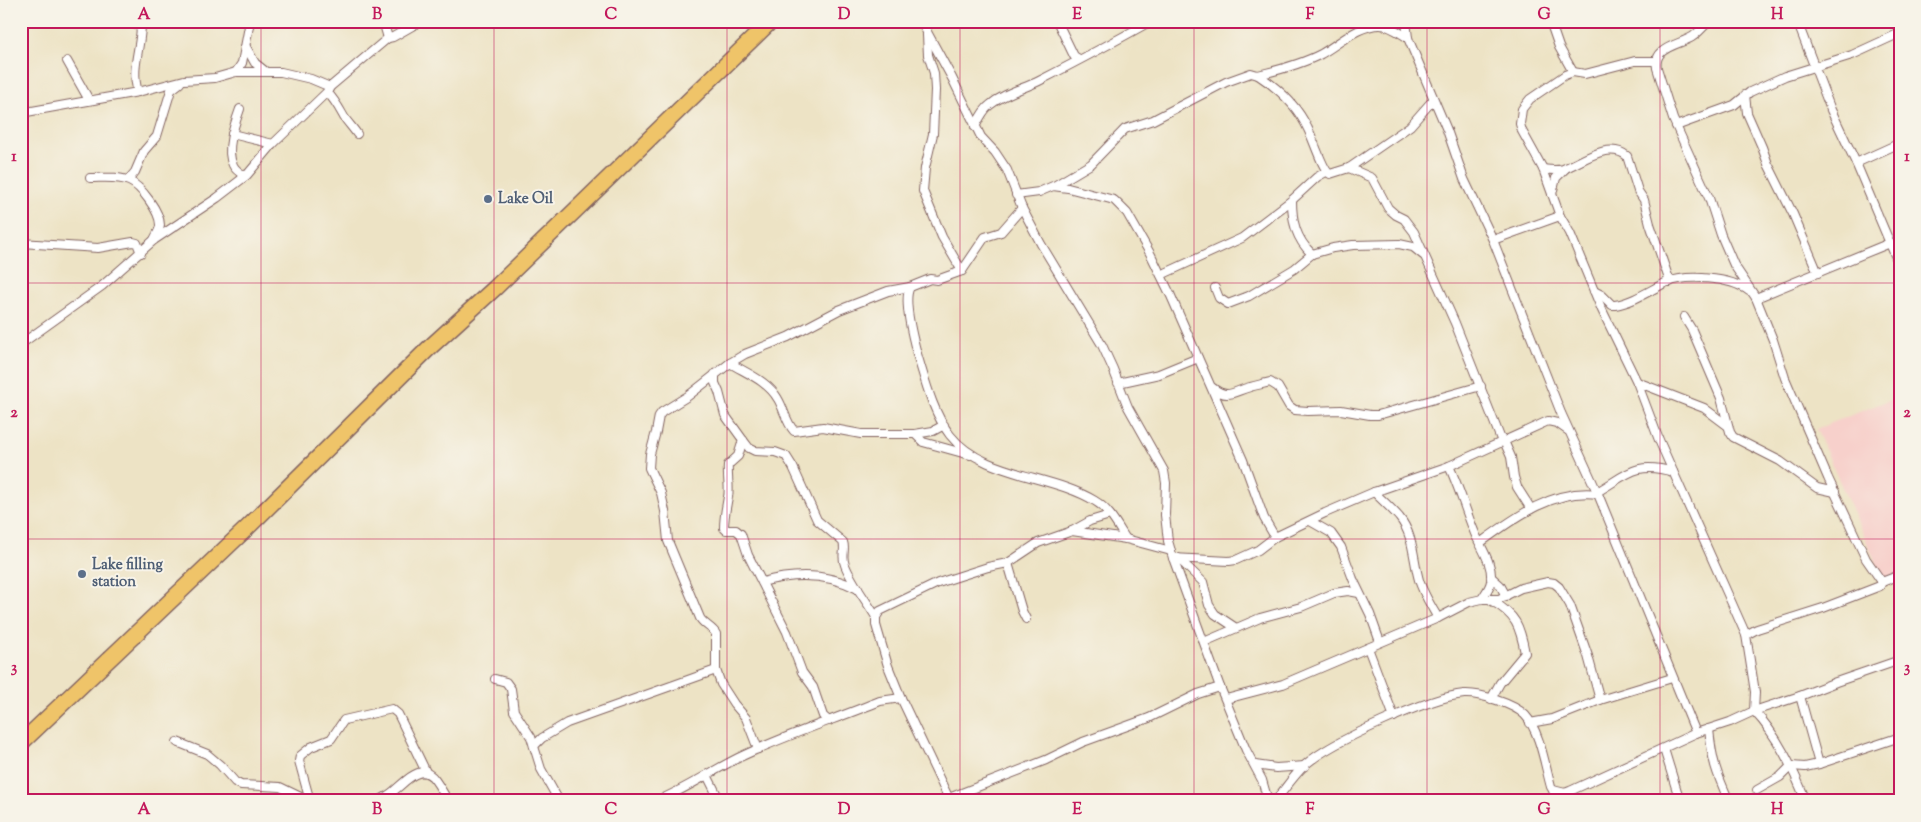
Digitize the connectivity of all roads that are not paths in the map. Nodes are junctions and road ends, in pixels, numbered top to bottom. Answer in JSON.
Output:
{"nodes":[{"id":1,"x":128,"y":21,"type":"edge"},
{"id":2,"x":250,"y":21,"type":"edge"},
{"id":3,"x":383,"y":21,"type":"edge"},
{"id":4,"x":421,"y":21,"type":"edge"},
{"id":5,"x":770,"y":21,"type":"edge"},
{"id":6,"x":921,"y":21,"type":"edge"},
{"id":7,"x":1056,"y":21,"type":"edge"},
{"id":8,"x":1151,"y":21,"type":"edge"},
{"id":9,"x":1406,"y":21,"type":"edge"},
{"id":10,"x":1550,"y":21,"type":"edge"},
{"id":11,"x":1710,"y":21,"type":"edge"},
{"id":12,"x":1797,"y":21,"type":"edge"},
{"id":13,"x":1379,"y":23,"type":"edge"},
{"id":14,"x":141,"y":24,"type":"edge"},
{"id":15,"x":927,"y":33,"type":"junction"},
{"id":16,"x":1900,"y":33,"type":"edge"},
{"id":17,"x":388,"y":38,"type":"junction"},
{"id":18,"x":1408,"y":38,"type":"junction"},
{"id":19,"x":246,"y":47,"type":"junction"},
{"id":20,"x":1079,"y":59,"type":"junction"},
{"id":21,"x":67,"y":60,"type":"dead end"},
{"id":22,"x":1655,"y":61,"type":"junction"},
{"id":23,"x":1814,"y":66,"type":"junction"},
{"id":24,"x":265,"y":71,"type":"junction"},
{"id":25,"x":236,"y":72,"type":"junction"},
{"id":26,"x":1572,"y":72,"type":"junction"},
{"id":27,"x":1258,"y":75,"type":"junction"},
{"id":28,"x":184,"y":80,"type":"junction"},
{"id":29,"x":328,"y":89,"type":"junction"},
{"id":30,"x":138,"y":92,"type":"junction"},
{"id":31,"x":1745,"y":95,"type":"junction"},
{"id":32,"x":89,"y":100,"type":"junction"},
{"id":33,"x":1433,"y":100,"type":"junction"},
{"id":34,"x":240,"y":109,"type":"dead end"},
{"id":35,"x":21,"y":113,"type":"edge"},
{"id":36,"x":1676,"y":126,"type":"junction"},
{"id":37,"x":975,"y":127,"type":"junction"},
{"id":38,"x":232,"y":134,"type":"junction"},
{"id":39,"x":357,"y":134,"type":"dead end"},
{"id":40,"x":1900,"y":143,"type":"edge"},
{"id":41,"x":272,"y":144,"type":"junction"},
{"id":42,"x":1856,"y":163,"type":"junction"},
{"id":43,"x":1349,"y":168,"type":"junction"},
{"id":44,"x":1567,"y":168,"type":"junction"},
{"id":45,"x":1544,"y":169,"type":"junction"},
{"id":46,"x":1326,"y":172,"type":"junction"},
{"id":47,"x":245,"y":176,"type":"junction"},
{"id":48,"x":90,"y":178,"type":"dead end"},
{"id":49,"x":128,"y":180,"type":"junction"},
{"id":50,"x":1053,"y":186,"type":"junction"},
{"id":51,"x":1552,"y":194,"type":"junction"},
{"id":52,"x":1016,"y":195,"type":"junction"},
{"id":53,"x":1292,"y":200,"type":"junction"},
{"id":54,"x":1022,"y":208,"type":"junction"},
{"id":55,"x":1560,"y":216,"type":"junction"},
{"id":56,"x":154,"y":240,"type":"junction"},
{"id":57,"x":1493,"y":240,"type":"junction"},
{"id":58,"x":21,"y":243,"type":"edge"},
{"id":59,"x":1890,"y":243,"type":"junction"},
{"id":60,"x":141,"y":252,"type":"junction"},
{"id":61,"x":1312,"y":254,"type":"junction"},
{"id":62,"x":1424,"y":256,"type":"junction"},
{"id":63,"x":1900,"y":267,"type":"edge"},
{"id":64,"x":962,"y":271,"type":"junction"},
{"id":65,"x":1818,"y":273,"type":"junction"},
{"id":66,"x":1161,"y":275,"type":"junction"},
{"id":67,"x":1670,"y":282,"type":"junction"},
{"id":68,"x":910,"y":287,"type":"junction"},
{"id":69,"x":1215,"y":288,"type":"dead end"},
{"id":70,"x":1594,"y":291,"type":"junction"},
{"id":71,"x":1754,"y":295,"type":"junction"},
{"id":72,"x":1684,"y":317,"type":"dead end"},
{"id":73,"x":21,"y":344,"type":"edge"},
{"id":74,"x":1198,"y":358,"type":"junction"},
{"id":75,"x":730,"y":363,"type":"junction"},
{"id":76,"x":715,"y":374,"type":"junction"},
{"id":77,"x":1637,"y":382,"type":"junction"},
{"id":78,"x":1118,"y":383,"type":"junction"},
{"id":79,"x":1211,"y":386,"type":"junction"},
{"id":80,"x":1481,"y":386,"type":"junction"},
{"id":81,"x":944,"y":424,"type":"junction"},
{"id":82,"x":1728,"y":426,"type":"junction"},
{"id":83,"x":1568,"y":432,"type":"junction"},
{"id":84,"x":915,"y":434,"type":"junction"},
{"id":85,"x":743,"y":440,"type":"junction"},
{"id":86,"x":1503,"y":442,"type":"junction"},
{"id":87,"x":973,"y":455,"type":"junction"},
{"id":88,"x":1449,"y":466,"type":"junction"},
{"id":89,"x":1673,"y":472,"type":"junction"},
{"id":90,"x":1374,"y":492,"type":"junction"},
{"id":91,"x":1835,"y":492,"type":"junction"},
{"id":92,"x":1597,"y":493,"type":"junction"},
{"id":93,"x":1531,"y":509,"type":"junction"},
{"id":94,"x":1110,"y":515,"type":"junction"},
{"id":95,"x":1310,"y":522,"type":"junction"},
{"id":96,"x":1072,"y":531,"type":"junction"},
{"id":97,"x":1275,"y":537,"type":"junction"},
{"id":98,"x":1126,"y":539,"type":"junction"},
{"id":99,"x":1480,"y":543,"type":"junction"},
{"id":100,"x":1174,"y":556,"type":"junction"},
{"id":101,"x":1008,"y":562,"type":"junction"},
{"id":102,"x":1900,"y":575,"type":"edge"},
{"id":103,"x":1491,"y":577,"type":"junction"},
{"id":104,"x":762,"y":582,"type":"junction"},
{"id":105,"x":1882,"y":582,"type":"junction"},
{"id":106,"x":858,"y":589,"type":"junction"},
{"id":107,"x":1359,"y":593,"type":"junction"},
{"id":108,"x":1506,"y":596,"type":"junction"},
{"id":109,"x":1482,"y":598,"type":"junction"},
{"id":110,"x":1492,"y":600,"type":"junction"},
{"id":111,"x":876,"y":617,"type":"junction"},
{"id":112,"x":1438,"y":618,"type":"junction"},
{"id":113,"x":1026,"y":619,"type":"dead end"},
{"id":114,"x":1236,"y":628,"type":"junction"},
{"id":115,"x":1746,"y":635,"type":"junction"},
{"id":116,"x":1204,"y":642,"type":"junction"},
{"id":117,"x":1380,"y":642,"type":"junction"},
{"id":118,"x":1368,"y":648,"type":"junction"},
{"id":119,"x":1900,"y":660,"type":"edge"},
{"id":120,"x":716,"y":670,"type":"junction"},
{"id":121,"x":1672,"y":678,"type":"junction"},
{"id":122,"x":495,"y":679,"type":"dead end"},
{"id":123,"x":1220,"y":687,"type":"junction"},
{"id":124,"x":1800,"y":696,"type":"junction"},
{"id":125,"x":901,"y":698,"type":"junction"},
{"id":126,"x":1226,"y":699,"type":"junction"},
{"id":127,"x":1491,"y":699,"type":"junction"},
{"id":128,"x":1600,"y":700,"type":"junction"},
{"id":129,"x":1754,"y":711,"type":"junction"},
{"id":130,"x":1394,"y":717,"type":"junction"},
{"id":131,"x":829,"y":721,"type":"junction"},
{"id":132,"x":1530,"y":723,"type":"junction"},
{"id":133,"x":1709,"y":729,"type":"junction"},
{"id":134,"x":1696,"y":733,"type":"junction"},
{"id":135,"x":1900,"y":737,"type":"edge"},
{"id":136,"x":177,"y":742,"type":"dead end"},
{"id":137,"x":21,"y":743,"type":"edge"},
{"id":138,"x":534,"y":746,"type":"junction"},
{"id":139,"x":758,"y":749,"type":"junction"},
{"id":140,"x":1664,"y":749,"type":"junction"},
{"id":141,"x":1819,"y":764,"type":"junction"},
{"id":142,"x":1255,"y":765,"type":"junction"},
{"id":143,"x":1304,"y":766,"type":"junction"},
{"id":144,"x":1791,"y":766,"type":"junction"},
{"id":145,"x":426,"y":772,"type":"junction"},
{"id":146,"x":707,"y":775,"type":"junction"},
{"id":147,"x":1554,"y":790,"type":"junction"},
{"id":148,"x":1758,"y":790,"type":"dead end"},
{"id":149,"x":949,"y":799,"type":"edge"},
{"id":150,"x":310,"y":801,"type":"edge"},
{"id":151,"x":380,"y":801,"type":"edge"},
{"id":152,"x":448,"y":801,"type":"edge"},
{"id":153,"x":559,"y":801,"type":"edge"},
{"id":154,"x":657,"y":801,"type":"edge"},
{"id":155,"x":720,"y":801,"type":"edge"},
{"id":156,"x":1268,"y":801,"type":"edge"},
{"id":157,"x":1276,"y":801,"type":"edge"},
{"id":158,"x":1556,"y":801,"type":"edge"},
{"id":159,"x":1680,"y":801,"type":"edge"},
{"id":160,"x":1729,"y":801,"type":"edge"},
{"id":161,"x":1806,"y":801,"type":"edge"}],
"edges":[{"from":1,"to":14,"type":"street"},
{"from":2,"to":19,"type":"street"},
{"from":3,"to":17,"type":"street"},
{"from":4,"to":17,"type":"street"},
{"from":5,"to":137,"type":"highway"},
{"from":6,"to":15,"type":"street"},
{"from":7,"to":20,"type":"street"},
{"from":8,"to":20,"type":"street"},
{"from":9,"to":18,"type":"street"},
{"from":10,"to":26,"type":"street"},
{"from":11,"to":22,"type":"street"},
{"from":12,"to":23,"type":"street"},
{"from":13,"to":18,"type":"street"},
{"from":13,"to":27,"type":"street"},
{"from":14,"to":30,"type":"street"},
{"from":15,"to":37,"type":"street"},
{"from":15,"to":64,"type":"street"},
{"from":16,"to":23,"type":"street"},
{"from":17,"to":29,"type":"street"},
{"from":18,"to":33,"type":"street"},
{"from":19,"to":24,"type":"street"},
{"from":19,"to":25,"type":"street"},
{"from":20,"to":37,"type":"street"},
{"from":21,"to":32,"type":"street"},
{"from":22,"to":26,"type":"street"},
{"from":22,"to":36,"type":"street"},
{"from":23,"to":31,"type":"street"},
{"from":23,"to":42,"type":"street"},
{"from":24,"to":25,"type":"street"},
{"from":24,"to":29,"type":"street"},
{"from":25,"to":28,"type":"street"},
{"from":26,"to":45,"type":"street"},
{"from":27,"to":46,"type":"street"},
{"from":27,"to":50,"type":"street"},
{"from":28,"to":30,"type":"street"},
{"from":28,"to":49,"type":"street"},
{"from":29,"to":39,"type":"street"},
{"from":29,"to":41,"type":"street"},
{"from":30,"to":32,"type":"street"},
{"from":31,"to":36,"type":"street"},
{"from":31,"to":65,"type":"street"},
{"from":32,"to":35,"type":"street"},
{"from":33,"to":43,"type":"street"},
{"from":33,"to":57,"type":"street"},
{"from":34,"to":38,"type":"street"},
{"from":36,"to":71,"type":"street"},
{"from":37,"to":52,"type":"street"},
{"from":38,"to":41,"type":"street"},
{"from":38,"to":47,"type":"street"},
{"from":40,"to":42,"type":"street"},
{"from":41,"to":47,"type":"street"},
{"from":42,"to":59,"type":"street"},
{"from":43,"to":46,"type":"street"},
{"from":43,"to":62,"type":"street"},
{"from":44,"to":45,"type":"street"},
{"from":44,"to":51,"type":"street"},
{"from":44,"to":67,"type":"street"},
{"from":45,"to":51,"type":"street"},
{"from":46,"to":53,"type":"street"},
{"from":47,"to":56,"type":"street"},
{"from":48,"to":49,"type":"street"},
{"from":49,"to":56,"type":"street"},
{"from":50,"to":52,"type":"street"},
{"from":50,"to":66,"type":"street"},
{"from":51,"to":55,"type":"street"},
{"from":52,"to":54,"type":"street"},
{"from":53,"to":61,"type":"street"},
{"from":53,"to":66,"type":"street"},
{"from":54,"to":64,"type":"street"},
{"from":54,"to":78,"type":"street"},
{"from":55,"to":57,"type":"street"},
{"from":55,"to":70,"type":"street"},
{"from":56,"to":60,"type":"street"},
{"from":57,"to":83,"type":"street"},
{"from":58,"to":60,"type":"street"},
{"from":59,"to":63,"type":"street"},
{"from":59,"to":65,"type":"street"},
{"from":60,"to":73,"type":"street"},
{"from":61,"to":62,"type":"street"},
{"from":61,"to":69,"type":"street"},
{"from":62,"to":80,"type":"street"},
{"from":64,"to":68,"type":"street"},
{"from":65,"to":71,"type":"street"},
{"from":66,"to":74,"type":"street"},
{"from":67,"to":70,"type":"street"},
{"from":67,"to":71,"type":"street"},
{"from":68,"to":75,"type":"street"},
{"from":68,"to":81,"type":"street"},
{"from":70,"to":77,"type":"street"},
{"from":71,"to":91,"type":"street"},
{"from":72,"to":82,"type":"street"},
{"from":74,"to":78,"type":"street"},
{"from":74,"to":79,"type":"street"},
{"from":75,"to":76,"type":"street"},
{"from":75,"to":84,"type":"street"},
{"from":76,"to":85,"type":"street"},
{"from":76,"to":120,"type":"street"},
{"from":77,"to":82,"type":"street"},
{"from":77,"to":89,"type":"street"},
{"from":78,"to":100,"type":"street"},
{"from":79,"to":80,"type":"street"},
{"from":79,"to":97,"type":"street"},
{"from":80,"to":86,"type":"street"},
{"from":81,"to":84,"type":"street"},
{"from":81,"to":87,"type":"street"},
{"from":82,"to":91,"type":"street"},
{"from":83,"to":86,"type":"street"},
{"from":83,"to":92,"type":"street"},
{"from":84,"to":87,"type":"street"},
{"from":85,"to":104,"type":"street"},
{"from":85,"to":106,"type":"street"},
{"from":86,"to":88,"type":"street"},
{"from":86,"to":93,"type":"street"},
{"from":87,"to":94,"type":"street"},
{"from":88,"to":90,"type":"street"},
{"from":88,"to":99,"type":"street"},
{"from":89,"to":92,"type":"street"},
{"from":89,"to":115,"type":"street"},
{"from":90,"to":95,"type":"street"},
{"from":90,"to":112,"type":"street"},
{"from":91,"to":105,"type":"street"},
{"from":92,"to":93,"type":"street"},
{"from":92,"to":121,"type":"street"},
{"from":93,"to":99,"type":"street"},
{"from":94,"to":96,"type":"street"},
{"from":94,"to":98,"type":"street"},
{"from":95,"to":97,"type":"street"},
{"from":95,"to":107,"type":"street"},
{"from":96,"to":98,"type":"street"},
{"from":96,"to":101,"type":"street"},
{"from":97,"to":100,"type":"street"},
{"from":98,"to":100,"type":"street"},
{"from":99,"to":103,"type":"street"},
{"from":100,"to":114,"type":"street"},
{"from":100,"to":116,"type":"street"},
{"from":101,"to":111,"type":"street"},
{"from":101,"to":113,"type":"street"},
{"from":102,"to":105,"type":"street"},
{"from":103,"to":108,"type":"street"},
{"from":103,"to":109,"type":"street"},
{"from":104,"to":106,"type":"street"},
{"from":104,"to":131,"type":"street"},
{"from":105,"to":115,"type":"street"},
{"from":106,"to":111,"type":"street"},
{"from":107,"to":114,"type":"street"},
{"from":107,"to":117,"type":"street"},
{"from":108,"to":110,"type":"street"},
{"from":108,"to":128,"type":"street"},
{"from":109,"to":110,"type":"street"},
{"from":109,"to":112,"type":"street"},
{"from":110,"to":127,"type":"street"},
{"from":111,"to":125,"type":"street"},
{"from":112,"to":117,"type":"street"},
{"from":114,"to":116,"type":"street"},
{"from":115,"to":129,"type":"street"},
{"from":116,"to":123,"type":"street"},
{"from":117,"to":118,"type":"street"},
{"from":118,"to":126,"type":"street"},
{"from":118,"to":130,"type":"street"},
{"from":119,"to":124,"type":"street"},
{"from":120,"to":138,"type":"street"},
{"from":120,"to":139,"type":"street"},
{"from":121,"to":128,"type":"street"},
{"from":121,"to":134,"type":"street"},
{"from":122,"to":138,"type":"street"},
{"from":123,"to":126,"type":"street"},
{"from":123,"to":149,"type":"street"},
{"from":124,"to":129,"type":"street"},
{"from":124,"to":141,"type":"street"},
{"from":125,"to":131,"type":"street"},
{"from":125,"to":149,"type":"street"},
{"from":126,"to":142,"type":"street"},
{"from":127,"to":130,"type":"street"},
{"from":127,"to":132,"type":"street"},
{"from":128,"to":132,"type":"street"},
{"from":129,"to":133,"type":"street"},
{"from":129,"to":144,"type":"street"},
{"from":130,"to":143,"type":"street"},
{"from":131,"to":139,"type":"street"},
{"from":132,"to":147,"type":"street"},
{"from":133,"to":134,"type":"street"},
{"from":133,"to":160,"type":"street"},
{"from":134,"to":140,"type":"street"},
{"from":135,"to":141,"type":"street"},
{"from":136,"to":150,"type":"street"},
{"from":138,"to":153,"type":"street"},
{"from":139,"to":146,"type":"street"},
{"from":140,"to":147,"type":"street"},
{"from":140,"to":159,"type":"street"},
{"from":141,"to":144,"type":"street"},
{"from":142,"to":143,"type":"street"},
{"from":142,"to":156,"type":"street"},
{"from":143,"to":157,"type":"street"},
{"from":144,"to":148,"type":"street"},
{"from":144,"to":161,"type":"street"},
{"from":145,"to":150,"type":"street"},
{"from":145,"to":151,"type":"street"},
{"from":145,"to":152,"type":"street"},
{"from":146,"to":154,"type":"street"},
{"from":146,"to":155,"type":"street"},
{"from":147,"to":158,"type":"street"}]}
